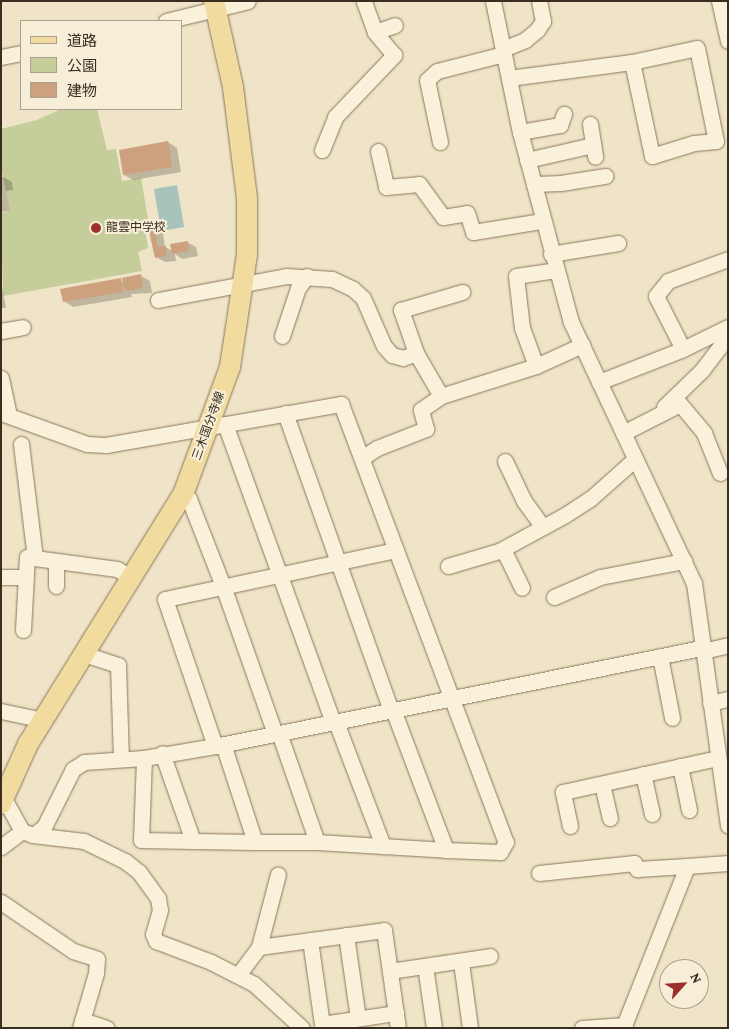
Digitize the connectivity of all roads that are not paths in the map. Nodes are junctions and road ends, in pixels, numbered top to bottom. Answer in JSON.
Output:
{"nodes":[{"id":1,"x":248,"y":1,"type":"edge"},
{"id":2,"x":364,"y":1,"type":"edge"},
{"id":3,"x":493,"y":1,"type":"edge"},
{"id":4,"x":539,"y":1,"type":"edge"},
{"id":5,"x":719,"y":1,"type":"edge"},
{"id":6,"x":215,"y":5,"type":"edge"},
{"id":7,"x":169,"y":20,"type":"edge"},
{"id":8,"x":395,"y":25,"type":"dead end"},
{"id":9,"x":375,"y":32,"type":"junction"},
{"id":10,"x":728,"y":41,"type":"edge"},
{"id":11,"x":504,"y":52,"type":"junction"},
{"id":12,"x":20,"y":53,"type":"edge"},
{"id":13,"x":1,"y":58,"type":"edge"},
{"id":14,"x":632,"y":62,"type":"junction"},
{"id":15,"x":509,"y":78,"type":"junction"},
{"id":16,"x":564,"y":114,"type":"dead end"},
{"id":17,"x":590,"y":124,"type":"dead end"},
{"id":18,"x":520,"y":132,"type":"junction"},
{"id":19,"x":440,"y":142,"type":"dead end"},
{"id":20,"x":322,"y":150,"type":"dead end"},
{"id":21,"x":378,"y":151,"type":"dead end"},
{"id":22,"x":527,"y":160,"type":"junction"},
{"id":23,"x":605,"y":176,"type":"dead end"},
{"id":24,"x":534,"y":184,"type":"junction"},
{"id":25,"x":542,"y":222,"type":"junction"},
{"id":26,"x":618,"y":243,"type":"dead end"},
{"id":27,"x":551,"y":254,"type":"junction"},
{"id":28,"x":728,"y":258,"type":"edge"},
{"id":29,"x":556,"y":270,"type":"junction"},
{"id":30,"x":307,"y":276,"type":"junction"},
{"id":31,"x":244,"y":284,"type":"junction"},
{"id":32,"x":462,"y":292,"type":"dead end"},
{"id":33,"x":158,"y":300,"type":"dead end"},
{"id":34,"x":23,"y":327,"type":"dead end"},
{"id":35,"x":728,"y":327,"type":"edge"},
{"id":36,"x":1,"y":331,"type":"edge"},
{"id":37,"x":282,"y":336,"type":"dead end"},
{"id":38,"x":728,"y":336,"type":"edge"},
{"id":39,"x":582,"y":345,"type":"junction"},
{"id":40,"x":683,"y":349,"type":"junction"},
{"id":41,"x":416,"y":354,"type":"junction"},
{"id":42,"x":536,"y":366,"type":"junction"},
{"id":43,"x":1,"y":378,"type":"edge"},
{"id":44,"x":599,"y":382,"type":"junction"},
{"id":45,"x":441,"y":396,"type":"junction"},
{"id":46,"x":285,"y":413,"type":"junction"},
{"id":47,"x":5,"y":414,"type":"edge"},
{"id":48,"x":217,"y":426,"type":"junction"},
{"id":49,"x":622,"y":430,"type":"junction"},
{"id":50,"x":21,"y":444,"type":"dead end"},
{"id":51,"x":721,"y":455,"type":"edge"},
{"id":52,"x":362,"y":458,"type":"junction"},
{"id":53,"x":635,"y":459,"type":"junction"},
{"id":54,"x":504,"y":461,"type":"dead end"},
{"id":55,"x":720,"y":473,"type":"dead end"},
{"id":56,"x":184,"y":492,"type":"junction"},
{"id":57,"x":543,"y":527,"type":"junction"},
{"id":58,"x":503,"y":549,"type":"junction"},
{"id":59,"x":396,"y":550,"type":"junction"},
{"id":60,"x":35,"y":558,"type":"junction"},
{"id":61,"x":56,"y":561,"type":"junction"},
{"id":62,"x":339,"y":562,"type":"junction"},
{"id":63,"x":684,"y":562,"type":"junction"},
{"id":64,"x":448,"y":566,"type":"dead end"},
{"id":65,"x":280,"y":574,"type":"junction"},
{"id":66,"x":1,"y":577,"type":"edge"},
{"id":67,"x":26,"y":577,"type":"junction"},
{"id":68,"x":132,"y":578,"type":"junction"},
{"id":69,"x":56,"y":586,"type":"dead end"},
{"id":70,"x":223,"y":586,"type":"junction"},
{"id":71,"x":522,"y":588,"type":"dead end"},
{"id":72,"x":554,"y":597,"type":"dead end"},
{"id":73,"x":22,"y":630,"type":"dead end"},
{"id":74,"x":728,"y":644,"type":"edge"},
{"id":75,"x":703,"y":650,"type":"junction"},
{"id":76,"x":84,"y":654,"type":"junction"},
{"id":77,"x":660,"y":656,"type":"junction"},
{"id":78,"x":452,"y":697,"type":"junction"},
{"id":79,"x":728,"y":699,"type":"edge"},
{"id":80,"x":710,"y":703,"type":"junction"},
{"id":81,"x":392,"y":710,"type":"junction"},
{"id":82,"x":1,"y":711,"type":"edge"},
{"id":83,"x":672,"y":718,"type":"dead end"},
{"id":84,"x":43,"y":720,"type":"junction"},
{"id":85,"x":334,"y":722,"type":"junction"},
{"id":86,"x":277,"y":734,"type":"junction"},
{"id":87,"x":219,"y":745,"type":"junction"},
{"id":88,"x":162,"y":753,"type":"junction"},
{"id":89,"x":144,"y":758,"type":"junction"},
{"id":90,"x":718,"y":758,"type":"junction"},
{"id":91,"x":121,"y":759,"type":"junction"},
{"id":92,"x":680,"y":766,"type":"junction"},
{"id":93,"x":643,"y":774,"type":"junction"},
{"id":94,"x":602,"y":784,"type":"junction"},
{"id":95,"x":2,"y":797,"type":"edge"},
{"id":96,"x":689,"y":810,"type":"dead end"},
{"id":97,"x":652,"y":814,"type":"dead end"},
{"id":98,"x":610,"y":818,"type":"dead end"},
{"id":99,"x":570,"y":826,"type":"dead end"},
{"id":100,"x":728,"y":826,"type":"edge"},
{"id":101,"x":28,"y":833,"type":"junction"},
{"id":102,"x":193,"y":841,"type":"junction"},
{"id":103,"x":256,"y":842,"type":"junction"},
{"id":104,"x":317,"y":842,"type":"junction"},
{"id":105,"x":383,"y":846,"type":"junction"},
{"id":106,"x":1,"y":847,"type":"edge"},
{"id":107,"x":446,"y":850,"type":"junction"},
{"id":108,"x":728,"y":863,"type":"edge"},
{"id":109,"x":687,"y":866,"type":"junction"},
{"id":110,"x":539,"y":873,"type":"dead end"},
{"id":111,"x":278,"y":874,"type":"dead end"},
{"id":112,"x":1,"y":902,"type":"edge"},
{"id":113,"x":346,"y":935,"type":"junction"},
{"id":114,"x":310,"y":940,"type":"junction"},
{"id":115,"x":259,"y":947,"type":"junction"},
{"id":116,"x":490,"y":956,"type":"dead end"},
{"id":117,"x":461,"y":962,"type":"junction"},
{"id":118,"x":425,"y":966,"type":"junction"},
{"id":119,"x":390,"y":970,"type":"junction"},
{"id":120,"x":238,"y":975,"type":"junction"},
{"id":121,"x":358,"y":1018,"type":"junction"},
{"id":122,"x":397,"y":1020,"type":"edge"},
{"id":123,"x":81,"y":1024,"type":"edge"},
{"id":124,"x":318,"y":1026,"type":"edge"},
{"id":125,"x":624,"y":1026,"type":"edge"},
{"id":126,"x":107,"y":1028,"type":"edge"},
{"id":127,"x":302,"y":1028,"type":"edge"},
{"id":128,"x":434,"y":1028,"type":"edge"},
{"id":129,"x":470,"y":1028,"type":"edge"},
{"id":130,"x":582,"y":1028,"type":"edge"}],
"edges":[{"from":1,"to":6,"type":"street"},
{"from":2,"to":9,"type":"street"},
{"from":3,"to":11,"type":"street"},
{"from":4,"to":11,"type":"street"},
{"from":5,"to":10,"type":"street"},
{"from":6,"to":7,"type":"street"},
{"from":6,"to":31,"type":"main road","name":"三木国分寺線"},
{"from":8,"to":9,"type":"street"},
{"from":9,"to":20,"type":"street"},
{"from":11,"to":15,"type":"street"},
{"from":11,"to":19,"type":"street"},
{"from":12,"to":13,"type":"street"},
{"from":14,"to":14,"type":"street"},
{"from":14,"to":15,"type":"street"},
{"from":15,"to":18,"type":"street"},
{"from":16,"to":18,"type":"street"},
{"from":17,"to":22,"type":"street"},
{"from":18,"to":22,"type":"street"},
{"from":21,"to":25,"type":"street"},
{"from":22,"to":24,"type":"street"},
{"from":23,"to":24,"type":"street"},
{"from":24,"to":25,"type":"street"},
{"from":25,"to":27,"type":"street"},
{"from":26,"to":27,"type":"street"},
{"from":27,"to":29,"type":"street"},
{"from":28,"to":40,"type":"street"},
{"from":29,"to":39,"type":"street"},
{"from":29,"to":42,"type":"street"},
{"from":30,"to":31,"type":"street"},
{"from":30,"to":37,"type":"street"},
{"from":30,"to":41,"type":"street"},
{"from":31,"to":33,"type":"street"},
{"from":31,"to":48,"type":"main road","name":"三木国分寺線"},
{"from":32,"to":41,"type":"street"},
{"from":34,"to":36,"type":"street"},
{"from":35,"to":40,"type":"street"},
{"from":38,"to":49,"type":"street"},
{"from":39,"to":42,"type":"street"},
{"from":39,"to":44,"type":"street"},
{"from":40,"to":44,"type":"street"},
{"from":41,"to":45,"type":"street"},
{"from":42,"to":45,"type":"street"},
{"from":43,"to":47,"type":"street"},
{"from":44,"to":49,"type":"street"},
{"from":45,"to":52,"type":"street"},
{"from":46,"to":48,"type":"street"},
{"from":46,"to":52,"type":"street"},
{"from":46,"to":62,"type":"street"},
{"from":47,"to":48,"type":"street"},
{"from":48,"to":56,"type":"main road","name":"三木国分寺線"},
{"from":48,"to":65,"type":"street"},
{"from":49,"to":51,"type":"street"},
{"from":49,"to":53,"type":"street"},
{"from":50,"to":60,"type":"street"},
{"from":51,"to":55,"type":"street"},
{"from":52,"to":59,"type":"street"},
{"from":53,"to":57,"type":"street"},
{"from":53,"to":63,"type":"street"},
{"from":54,"to":57,"type":"street"},
{"from":56,"to":68,"type":"main road","name":"三木国分寺線"},
{"from":56,"to":70,"type":"street"},
{"from":57,"to":58,"type":"street"},
{"from":58,"to":64,"type":"street"},
{"from":58,"to":71,"type":"street"},
{"from":59,"to":62,"type":"street"},
{"from":59,"to":78,"type":"street"},
{"from":60,"to":61,"type":"street"},
{"from":60,"to":67,"type":"street"},
{"from":61,"to":68,"type":"street"},
{"from":61,"to":69,"type":"street"},
{"from":62,"to":65,"type":"street"},
{"from":62,"to":81,"type":"street"},
{"from":63,"to":72,"type":"street"},
{"from":63,"to":75,"type":"street"},
{"from":65,"to":70,"type":"street"},
{"from":65,"to":85,"type":"street"},
{"from":66,"to":67,"type":"street"},
{"from":67,"to":73,"type":"street"},
{"from":68,"to":76,"type":"main road","name":"三木国分寺線"},
{"from":70,"to":86,"type":"street"},
{"from":70,"to":87,"type":"street"},
{"from":74,"to":75,"type":"street"},
{"from":75,"to":77,"type":"street"},
{"from":75,"to":80,"type":"street"},
{"from":76,"to":84,"type":"main road","name":"三木国分寺線"},
{"from":76,"to":91,"type":"street"},
{"from":77,"to":78,"type":"street"},
{"from":77,"to":83,"type":"street"},
{"from":78,"to":81,"type":"street"},
{"from":78,"to":107,"type":"street"},
{"from":79,"to":80,"type":"street"},
{"from":80,"to":90,"type":"street"},
{"from":81,"to":85,"type":"street"},
{"from":81,"to":107,"type":"street"},
{"from":82,"to":84,"type":"street"},
{"from":84,"to":95,"type":"main road","name":"三木国分寺線"},
{"from":85,"to":86,"type":"street"},
{"from":85,"to":105,"type":"street"},
{"from":86,"to":87,"type":"street"},
{"from":86,"to":104,"type":"street"},
{"from":87,"to":88,"type":"street"},
{"from":87,"to":103,"type":"street"},
{"from":88,"to":89,"type":"street"},
{"from":88,"to":102,"type":"street"},
{"from":89,"to":91,"type":"street"},
{"from":89,"to":102,"type":"street"},
{"from":90,"to":92,"type":"street"},
{"from":90,"to":100,"type":"street"},
{"from":91,"to":101,"type":"street"},
{"from":92,"to":93,"type":"street"},
{"from":92,"to":96,"type":"street"},
{"from":93,"to":94,"type":"street"},
{"from":93,"to":97,"type":"street"},
{"from":94,"to":98,"type":"street"},
{"from":94,"to":99,"type":"street"},
{"from":95,"to":101,"type":"street"},
{"from":101,"to":106,"type":"street"},
{"from":101,"to":120,"type":"street"},
{"from":102,"to":103,"type":"street"},
{"from":103,"to":104,"type":"street"},
{"from":104,"to":105,"type":"street"},
{"from":105,"to":107,"type":"street"},
{"from":108,"to":109,"type":"street"},
{"from":109,"to":110,"type":"street"},
{"from":109,"to":125,"type":"street"},
{"from":111,"to":115,"type":"street"},
{"from":112,"to":123,"type":"street"},
{"from":113,"to":114,"type":"street"},
{"from":113,"to":119,"type":"street"},
{"from":113,"to":121,"type":"street"},
{"from":114,"to":115,"type":"street"},
{"from":114,"to":124,"type":"street"},
{"from":115,"to":120,"type":"street"},
{"from":116,"to":117,"type":"street"},
{"from":117,"to":118,"type":"street"},
{"from":117,"to":129,"type":"street"},
{"from":118,"to":119,"type":"street"},
{"from":118,"to":128,"type":"street"},
{"from":119,"to":122,"type":"street"},
{"from":120,"to":127,"type":"street"},
{"from":121,"to":122,"type":"street"},
{"from":121,"to":124,"type":"street"},
{"from":123,"to":126,"type":"street"},
{"from":125,"to":130,"type":"street"}]}
